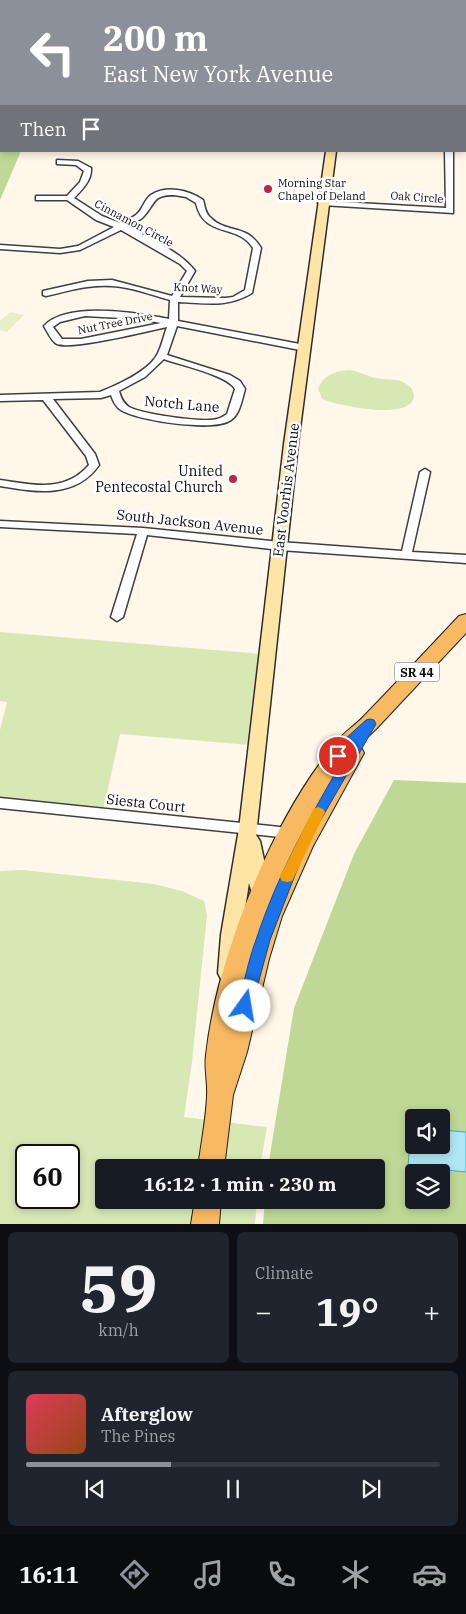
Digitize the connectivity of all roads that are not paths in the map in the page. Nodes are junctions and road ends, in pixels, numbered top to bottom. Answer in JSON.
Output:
{"nodes":[{"id":1,"x":330,"y":152,"type":"edge"},
{"id":2,"x":449,"y":152,"type":"edge"},
{"id":3,"x":60,"y":162,"type":"dead end"},
{"id":4,"x":39,"y":198,"type":"dead end"},
{"id":5,"x":69,"y":198,"type":"junction"},
{"id":6,"x":322,"y":202,"type":"junction"},
{"id":7,"x":120,"y":226,"type":"junction"},
{"id":8,"x":0,"y":247,"type":"edge"},
{"id":9,"x":46,"y":293,"type":"dead end"},
{"id":10,"x":174,"y":299,"type":"junction"},
{"id":11,"x":173,"y":323,"type":"junction"},
{"id":12,"x":305,"y":348,"type":"junction"},
{"id":13,"x":162,"y":356,"type":"junction"},
{"id":14,"x":114,"y":390,"type":"junction"},
{"id":15,"x":46,"y":397,"type":"junction"},
{"id":16,"x":0,"y":398,"type":"edge"},
{"id":17,"x":425,"y":472,"type":"dead end"},
{"id":18,"x":0,"y":483,"type":"edge"},
{"id":19,"x":0,"y":524,"type":"edge"},
{"id":20,"x":143,"y":531,"type":"junction"},
{"id":21,"x":280,"y":546,"type":"junction"},
{"id":22,"x":406,"y":556,"type":"junction"},
{"id":23,"x":466,"y":559,"type":"edge"},
{"id":24,"x":117,"y":617,"type":"dead end"},
{"id":25,"x":466,"y":621,"type":"edge"},
{"id":26,"x":370,"y":724,"type":"junction"},
{"id":27,"x":0,"y":803,"type":"edge"},
{"id":28,"x":311,"y":826,"type":"junction"},
{"id":29,"x":248,"y":829,"type":"junction"},
{"id":30,"x":289,"y":833,"type":"junction"},
{"id":31,"x":262,"y":891,"type":"junction"},
{"id":32,"x":262,"y":940,"type":"junction"},
{"id":33,"x":224,"y":1022,"type":"junction"},
{"id":34,"x":220,"y":1096,"type":"junction"},
{"id":35,"x":212,"y":1159,"type":"edge"},
{"id":36,"x":207,"y":1209,"type":"edge"},
{"id":37,"x":205,"y":1224,"type":"edge"}],
"edges":[{"from":1,"to":6,"type":"street","name":"East Voorhis Avenue"},
{"from":2,"to":6,"type":"street","name":"Oak Circle"},
{"from":3,"to":5,"type":"street"},
{"from":4,"to":5,"type":"street"},
{"from":5,"to":7,"type":"street","name":"Cinnamon Circle"},
{"from":6,"to":12,"type":"street","name":"East Voorhis Avenue"},
{"from":7,"to":8,"type":"street"},
{"from":7,"to":10,"type":"street","name":"Cinnamon Circle"},
{"from":7,"to":10,"type":"street","name":"Knot Way"},
{"from":9,"to":10,"type":"street","name":"Knot Way"},
{"from":10,"to":11,"type":"street","name":"Cinnamon Circle"},
{"from":11,"to":11,"type":"street","name":"Nut Tree Drive"},
{"from":11,"to":12,"type":"street","name":"Nut Tree Drive"},
{"from":11,"to":13,"type":"street","name":"Cinnamon Circle"},
{"from":12,"to":21,"type":"street","name":"East Voorhis Avenue"},
{"from":13,"to":14,"type":"street","name":"Cinnamon Circle"},
{"from":13,"to":14,"type":"street","name":"Notch Lane"},
{"from":14,"to":15,"type":"street","name":"Cinnamon Circle"},
{"from":15,"to":16,"type":"street","name":"Cinnamon Circle"},
{"from":15,"to":18,"type":"street"},
{"from":17,"to":22,"type":"street"},
{"from":19,"to":20,"type":"street","name":"South Jackson Avenue"},
{"from":20,"to":21,"type":"street","name":"South Jackson Avenue"},
{"from":20,"to":24,"type":"street"},
{"from":21,"to":22,"type":"street","name":"South Jackson Avenue"},
{"from":21,"to":29,"type":"street","name":"East Voorhis Avenue"},
{"from":22,"to":23,"type":"street","name":"South Jackson Avenue"},
{"from":25,"to":26,"type":"main road","number":"SR 44"},
{"from":26,"to":28,"type":"main road","number":"SR 44"},
{"from":26,"to":30,"type":"main road","number":"SR 44"},
{"from":27,"to":29,"type":"street","name":"Siesta Court"},
{"from":28,"to":30,"type":"main road"},
{"from":28,"to":32,"type":"main road","number":"SR 44"},
{"from":29,"to":30,"type":"street","name":"Siesta Court"},
{"from":29,"to":31,"type":"street","name":"East Voorhis Avenue"},
{"from":29,"to":33,"type":"street","name":"East Voorhis Avenue"},
{"from":30,"to":31,"type":"main road","number":"SR 44"},
{"from":31,"to":32,"type":"street","name":"East Voorhis Avenue"},
{"from":31,"to":33,"type":"main road","number":"SR 44"},
{"from":32,"to":34,"type":"main road","number":"SR 44"},
{"from":33,"to":34,"type":"main road","number":"SR 44"},
{"from":34,"to":35,"type":"main road","number":"SR 44"},
{"from":36,"to":37,"type":"main road"}]}
